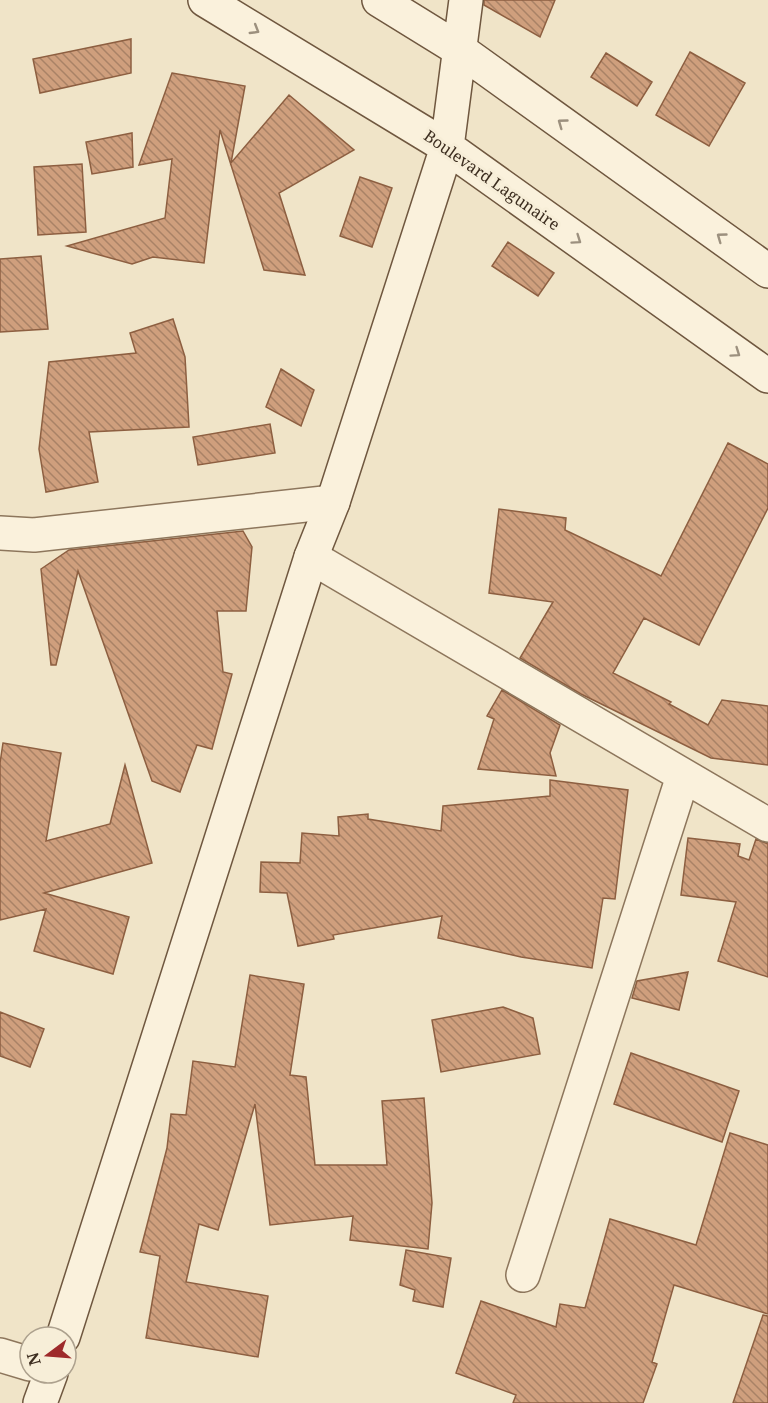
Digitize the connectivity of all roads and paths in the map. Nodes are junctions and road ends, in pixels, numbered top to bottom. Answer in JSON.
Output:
{"nodes":[{"id":1,"x":205,"y":0,"type":"edge"},
{"id":2,"x":379,"y":0,"type":"edge"},
{"id":3,"x":466,"y":0,"type":"edge"},
{"id":4,"x":460,"y":50,"type":"junction"},
{"id":5,"x":447,"y":147,"type":"junction"},
{"id":6,"x":768,"y":271,"type":"edge"},
{"id":7,"x":768,"y":376,"type":"edge"},
{"id":8,"x":333,"y":502,"type":"junction"},
{"id":9,"x":0,"y":533,"type":"edge"},
{"id":10,"x":311,"y":557,"type":"junction"},
{"id":11,"x":683,"y":776,"type":"junction"},
{"id":12,"x":768,"y":825,"type":"edge"},
{"id":13,"x":523,"y":1275,"type":"dead end"},
{"id":14,"x":67,"y":1325,"type":"edge"},
{"id":15,"x":0,"y":1354,"type":"edge"},
{"id":16,"x":18,"y":1360,"type":"edge"},
{"id":17,"x":47,"y":1385,"type":"edge"},
{"id":18,"x":40,"y":1403,"type":"edge"}],
"edges":[{"from":1,"to":5,"type":"main road","name":"Boulevard Lagunaire","one_way":true},
{"from":2,"to":4,"type":"main road"},
{"from":3,"to":4,"type":"main road"},
{"from":4,"to":5,"type":"main road"},
{"from":6,"to":4,"type":"main road","one_way":true},
{"from":5,"to":7,"type":"main road","name":"Boulevard Lagunaire","one_way":true},
{"from":5,"to":8,"type":"main road"},
{"from":8,"to":9,"type":"main road"},
{"from":8,"to":10,"type":"main road"},
{"from":10,"to":11,"type":"main road"},
{"from":10,"to":14,"type":"main road"},
{"from":11,"to":12,"type":"main road"},
{"from":11,"to":13,"type":"main road"},
{"from":15,"to":16,"type":"main road"},
{"from":17,"to":18,"type":"main road"}]}
